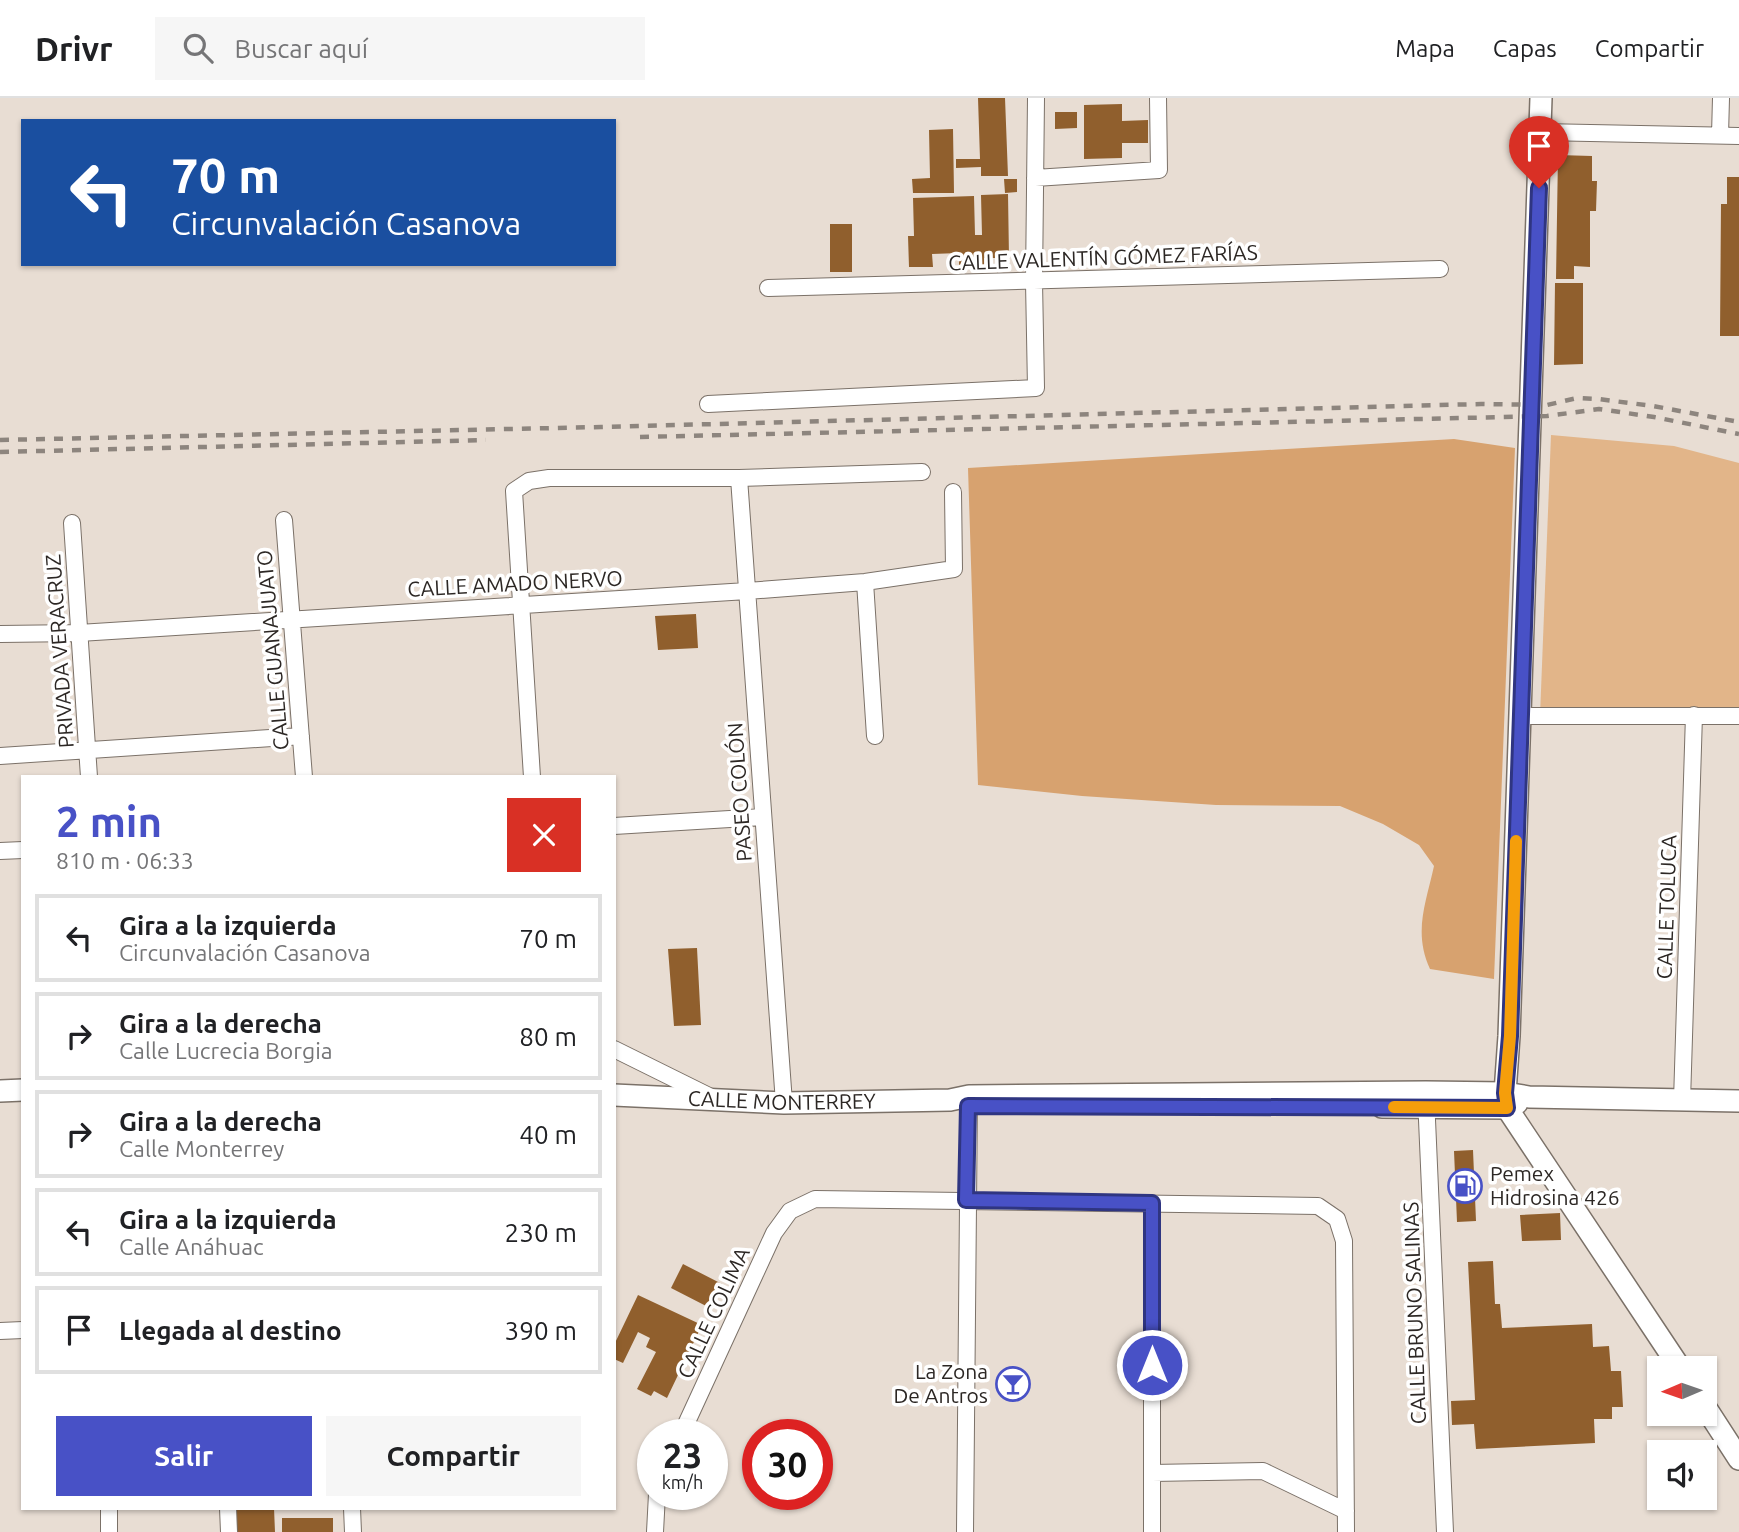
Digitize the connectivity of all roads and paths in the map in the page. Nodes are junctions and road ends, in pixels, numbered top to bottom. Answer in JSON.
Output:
{"nodes":[{"id":1,"x":1036,"y":98,"type":"edge"},
{"id":2,"x":1158,"y":98,"type":"edge"},
{"id":3,"x":1541,"y":98,"type":"edge"},
{"id":4,"x":1721,"y":98,"type":"edge"},
{"id":5,"x":1541,"y":132,"type":"junction"},
{"id":6,"x":1720,"y":135,"type":"junction"},
{"id":7,"x":1739,"y":136,"type":"edge"},
{"id":8,"x":1035,"y":178,"type":"junction"},
{"id":9,"x":1440,"y":269,"type":"dead end"},
{"id":10,"x":1034,"y":282,"type":"junction"},
{"id":11,"x":768,"y":288,"type":"dead end"},
{"id":12,"x":708,"y":404,"type":"dead end"},
{"id":13,"x":922,"y":472,"type":"dead end"},
{"id":14,"x":739,"y":478,"type":"junction"},
{"id":15,"x":953,"y":492,"type":"dead end"},
{"id":16,"x":284,"y":520,"type":"dead end"},
{"id":17,"x":72,"y":523,"type":"dead end"},
{"id":18,"x":865,"y":582,"type":"junction"},
{"id":19,"x":747,"y":591,"type":"junction"},
{"id":20,"x":520,"y":605,"type":"junction"},
{"id":21,"x":291,"y":619,"type":"junction"},
{"id":22,"x":79,"y":633,"type":"junction"},
{"id":23,"x":0,"y":634,"type":"edge"},
{"id":24,"x":1694,"y":715,"type":"junction"},
{"id":25,"x":1520,"y":716,"type":"junction"},
{"id":26,"x":1739,"y":716,"type":"edge"},
{"id":27,"x":301,"y":736,"type":"junction"},
{"id":28,"x":875,"y":736,"type":"dead end"},
{"id":29,"x":88,"y":751,"type":"junction"},
{"id":30,"x":0,"y":756,"type":"edge"},
{"id":31,"x":89,"y":775,"type":"edge"},
{"id":32,"x":304,"y":775,"type":"edge"},
{"id":33,"x":532,"y":775,"type":"edge"},
{"id":34,"x":763,"y":817,"type":"junction"},
{"id":35,"x":616,"y":827,"type":"edge"},
{"id":36,"x":21,"y":850,"type":"edge"},
{"id":37,"x":0,"y":851,"type":"edge"},
{"id":38,"x":616,"y":1050,"type":"edge"},
{"id":39,"x":21,"y":1090,"type":"edge"},
{"id":40,"x":0,"y":1091,"type":"edge"},
{"id":41,"x":616,"y":1095,"type":"edge"},
{"id":42,"x":717,"y":1100,"type":"junction"},
{"id":43,"x":1427,"y":1100,"type":"junction"},
{"id":44,"x":962,"y":1101,"type":"junction"},
{"id":45,"x":1506,"y":1101,"type":"junction"},
{"id":46,"x":1682,"y":1101,"type":"junction"},
{"id":47,"x":1739,"y":1101,"type":"edge"},
{"id":48,"x":784,"y":1103,"type":"junction"},
{"id":49,"x":966,"y":1200,"type":"junction"},
{"id":50,"x":1152,"y":1203,"type":"junction"},
{"id":51,"x":21,"y":1330,"type":"edge"},
{"id":52,"x":0,"y":1331,"type":"edge"},
{"id":53,"x":1672,"y":1356,"type":"edge"},
{"id":54,"x":688,"y":1419,"type":"edge"},
{"id":55,"x":1717,"y":1425,"type":"edge"},
{"id":56,"x":1739,"y":1459,"type":"edge"},
{"id":57,"x":1152,"y":1473,"type":"junction"},
{"id":58,"x":109,"y":1510,"type":"edge"},
{"id":59,"x":228,"y":1510,"type":"edge"},
{"id":60,"x":352,"y":1510,"type":"edge"},
{"id":61,"x":656,"y":1510,"type":"edge"},
{"id":62,"x":1346,"y":1511,"type":"junction"},
{"id":63,"x":109,"y":1532,"type":"edge"},
{"id":64,"x":229,"y":1532,"type":"edge"},
{"id":65,"x":353,"y":1532,"type":"edge"},
{"id":66,"x":655,"y":1532,"type":"edge"},
{"id":67,"x":965,"y":1532,"type":"edge"},
{"id":68,"x":1152,"y":1532,"type":"edge"},
{"id":69,"x":1346,"y":1532,"type":"edge"},
{"id":70,"x":1445,"y":1532,"type":"edge"}],
"edges":[{"from":1,"to":8,"type":"street"},
{"from":2,"to":8,"type":"street"},
{"from":3,"to":5,"type":"street"},
{"from":4,"to":6,"type":"street"},
{"from":5,"to":6,"type":"street"},
{"from":5,"to":25,"type":"street"},
{"from":6,"to":7,"type":"street"},
{"from":8,"to":10,"type":"street"},
{"from":9,"to":10,"type":"street","name":"CALLE VALENTÍN GÓMEZ FARÍAS"},
{"from":10,"to":11,"type":"street","name":"CALLE VALENTÍN GÓMEZ FARÍAS"},
{"from":10,"to":12,"type":"street"},
{"from":13,"to":14,"type":"street"},
{"from":14,"to":19,"type":"street","name":"PASEO COLÓN"},
{"from":14,"to":20,"type":"street"},
{"from":15,"to":18,"type":"street","name":"CALLE AMADO NERVO"},
{"from":16,"to":21,"type":"street","name":"CALLE GUANAJUATO"},
{"from":17,"to":22,"type":"street","name":"PRIVADA VERACRUZ"},
{"from":18,"to":19,"type":"street","name":"CALLE AMADO NERVO"},
{"from":18,"to":28,"type":"street"},
{"from":19,"to":20,"type":"street","name":"CALLE AMADO NERVO"},
{"from":19,"to":34,"type":"street","name":"PASEO COLÓN"},
{"from":20,"to":21,"type":"street","name":"CALLE AMADO NERVO"},
{"from":20,"to":33,"type":"street"},
{"from":21,"to":22,"type":"street","name":"CALLE AMADO NERVO"},
{"from":21,"to":27,"type":"street","name":"CALLE GUANAJUATO"},
{"from":22,"to":23,"type":"street","name":"CALLE AMADO NERVO"},
{"from":22,"to":29,"type":"street","name":"PRIVADA VERACRUZ"},
{"from":24,"to":25,"type":"street"},
{"from":24,"to":26,"type":"street"},
{"from":24,"to":46,"type":"street","name":"CALLE TOLUCA"},
{"from":25,"to":45,"type":"street"},
{"from":27,"to":29,"type":"street"},
{"from":27,"to":32,"type":"street","name":"CALLE GUANAJUATO"},
{"from":29,"to":30,"type":"street"},
{"from":29,"to":31,"type":"street","name":"PRIVADA VERACRUZ"},
{"from":34,"to":35,"type":"street"},
{"from":34,"to":48,"type":"street","name":"PASEO COLÓN"},
{"from":36,"to":37,"type":"street"},
{"from":38,"to":42,"type":"street"},
{"from":39,"to":40,"type":"street"},
{"from":41,"to":42,"type":"street","name":"CALLE MONTERREY"},
{"from":42,"to":48,"type":"street","name":"CALLE MONTERREY"},
{"from":43,"to":44,"type":"street","name":"CALLE MONTERREY"},
{"from":43,"to":45,"type":"street","name":"CALLE MONTERREY"},
{"from":43,"to":70,"type":"street","name":"CALLE BRUNO SALINAS"},
{"from":44,"to":48,"type":"street","name":"CALLE MONTERREY"},
{"from":44,"to":49,"type":"street"},
{"from":45,"to":46,"type":"street","name":"CALLE MONTERREY"},
{"from":45,"to":53,"type":"street"},
{"from":46,"to":47,"type":"street","name":"CALLE MONTERREY"},
{"from":49,"to":50,"type":"street"},
{"from":49,"to":54,"type":"street","name":"CALLE COLIMA"},
{"from":49,"to":67,"type":"street"},
{"from":50,"to":57,"type":"street"},
{"from":50,"to":62,"type":"street"},
{"from":51,"to":52,"type":"street"},
{"from":55,"to":56,"type":"street"},
{"from":57,"to":62,"type":"street"},
{"from":57,"to":68,"type":"street"},
{"from":58,"to":63,"type":"street"},
{"from":59,"to":64,"type":"street"},
{"from":60,"to":65,"type":"street"},
{"from":61,"to":66,"type":"street"},
{"from":62,"to":69,"type":"street"}]}
